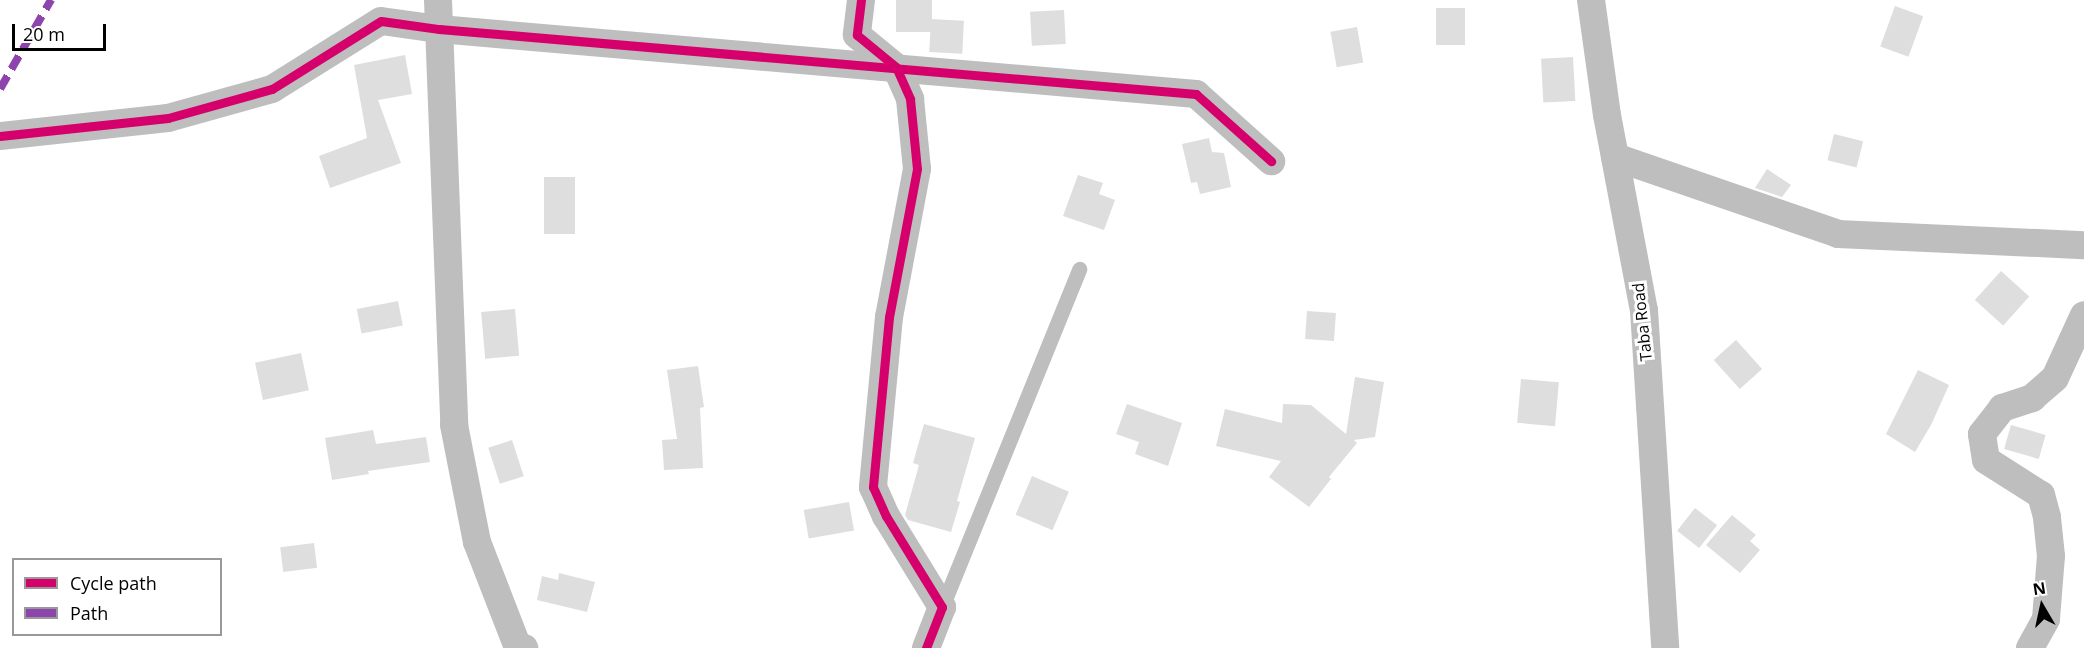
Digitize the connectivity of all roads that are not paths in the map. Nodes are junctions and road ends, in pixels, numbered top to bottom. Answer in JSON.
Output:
{"nodes":[{"id":1,"x":438,"y":0,"type":"edge"},
{"id":2,"x":861,"y":0,"type":"edge"},
{"id":3,"x":1591,"y":0,"type":"edge"},
{"id":4,"x":439,"y":29,"type":"junction"},
{"id":5,"x":897,"y":67,"type":"junction"},
{"id":6,"x":0,"y":136,"type":"edge"},
{"id":7,"x":1615,"y":157,"type":"junction"},
{"id":8,"x":1271,"y":160,"type":"dead end"},
{"id":9,"x":2084,"y":245,"type":"edge"},
{"id":10,"x":1078,"y":269,"type":"dead end"},
{"id":11,"x":2084,"y":315,"type":"edge"},
{"id":12,"x":942,"y":607,"type":"junction"},
{"id":13,"x":524,"y":648,"type":"edge"},
{"id":14,"x":926,"y":648,"type":"edge"},
{"id":15,"x":1665,"y":648,"type":"edge"},
{"id":16,"x":2030,"y":648,"type":"edge"}],
"edges":[{"from":1,"to":4,"type":"street"},
{"from":2,"to":5,"type":"street"},
{"from":3,"to":7,"type":"street","name":"Taba Road"},
{"from":4,"to":5,"type":"street"},
{"from":4,"to":6,"type":"street"},
{"from":4,"to":13,"type":"street"},
{"from":5,"to":8,"type":"street"},
{"from":5,"to":12,"type":"street"},
{"from":7,"to":9,"type":"street"},
{"from":7,"to":15,"type":"street","name":"Taba Road"},
{"from":10,"to":12,"type":"lane"},
{"from":11,"to":16,"type":"street"},
{"from":12,"to":14,"type":"street"}]}
